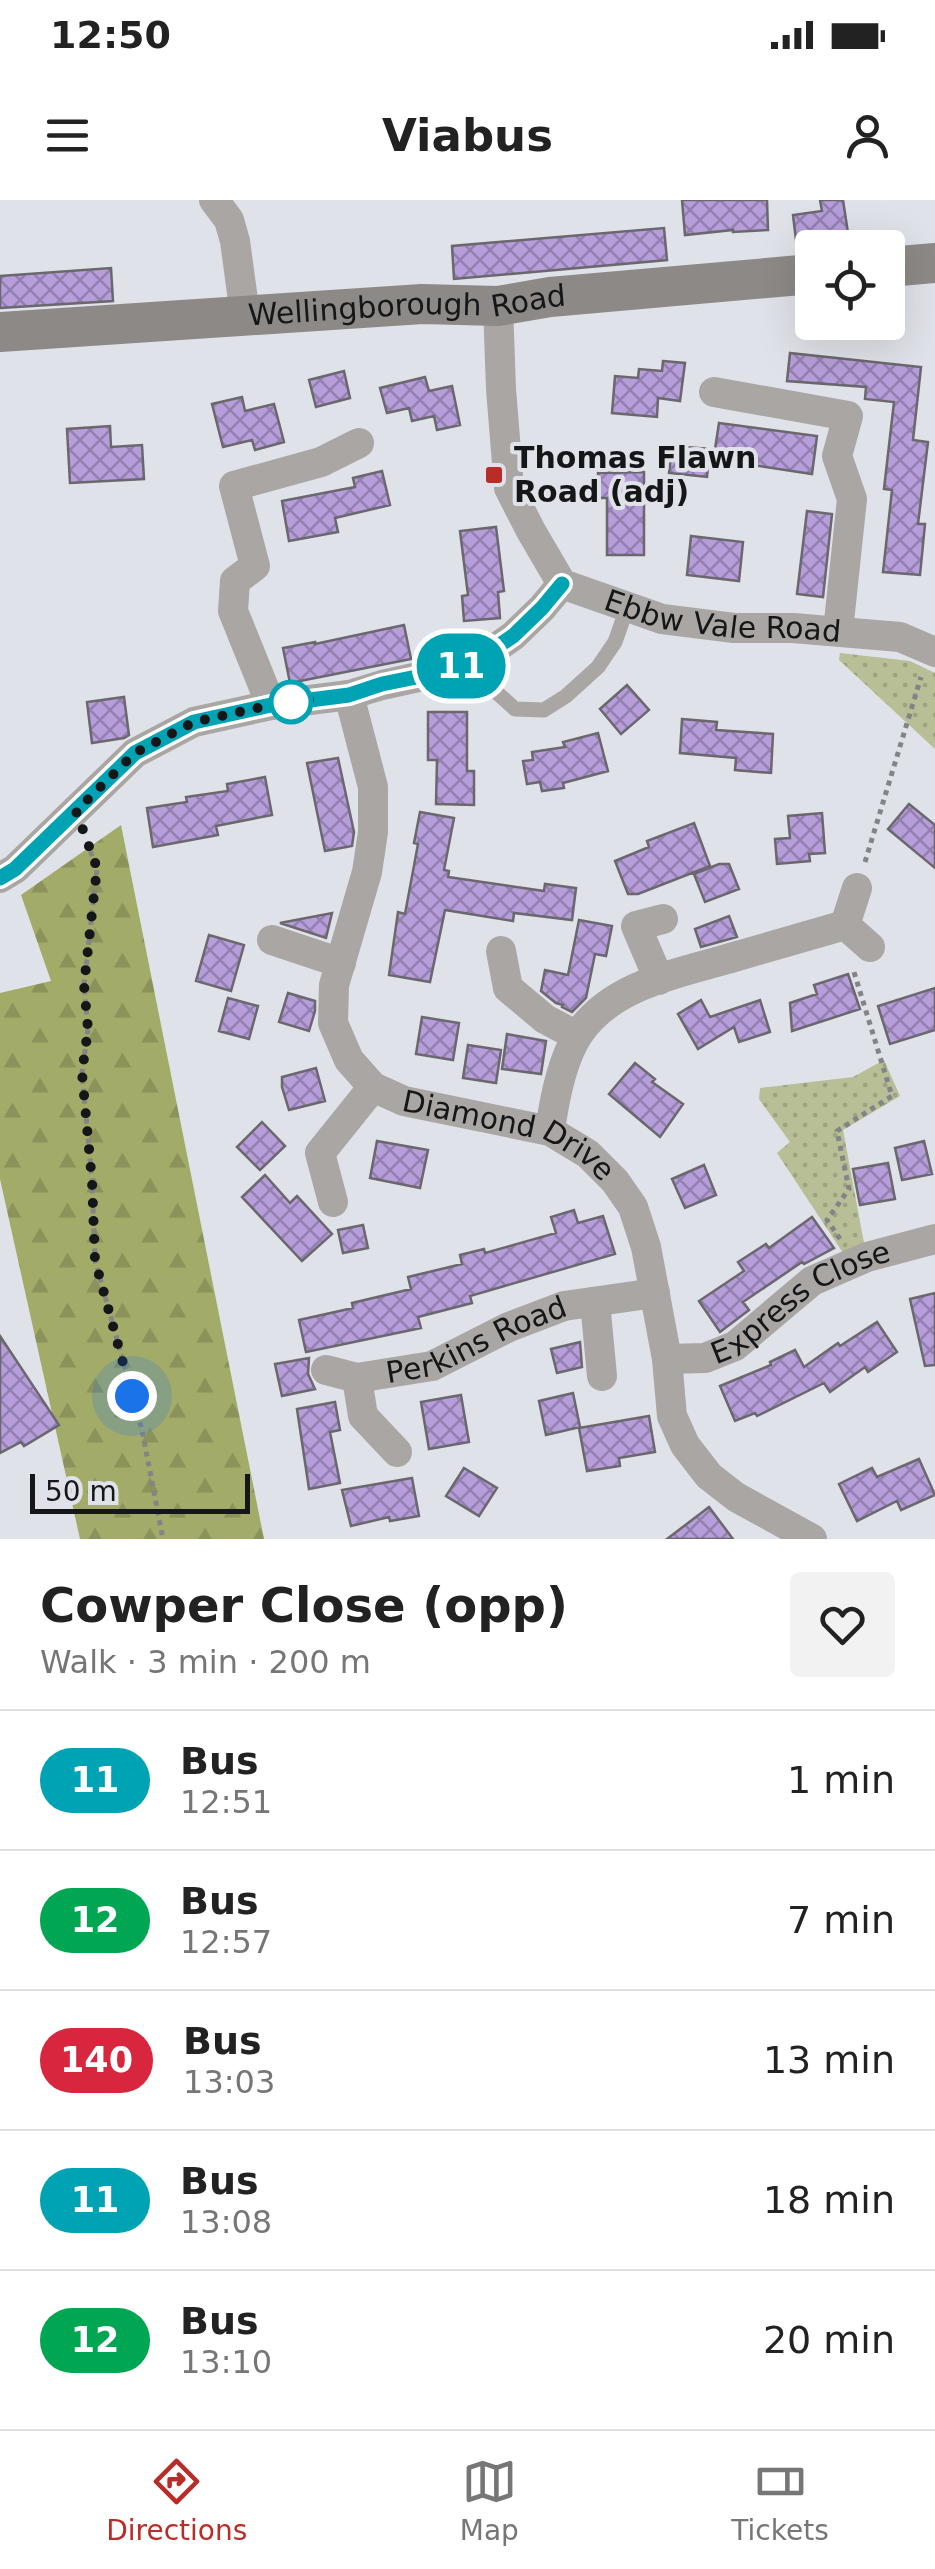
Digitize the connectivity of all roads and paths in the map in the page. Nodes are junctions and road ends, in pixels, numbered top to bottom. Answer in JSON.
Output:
{"nodes":[{"id":1,"x":223,"y":201,"type":"edge"},
{"id":2,"x":935,"y":263,"type":"edge"},
{"id":3,"x":905,"y":266,"type":"edge"},
{"id":4,"x":795,"y":275,"type":"edge"},
{"id":5,"x":498,"y":306,"type":"junction"},
{"id":6,"x":246,"y":315,"type":"junction"},
{"id":7,"x":0,"y":332,"type":"edge"},
{"id":8,"x":714,"y":392,"type":"dead end"},
{"id":9,"x":360,"y":443,"type":"dead end"},
{"id":10,"x":562,"y":584,"type":"junction"},
{"id":11,"x":626,"y":608,"type":"junction"},
{"id":12,"x":838,"y":630,"type":"junction"},
{"id":13,"x":933,"y":651,"type":"edge"},
{"id":14,"x":476,"y":661,"type":"junction"},
{"id":15,"x":349,"y":695,"type":"junction"},
{"id":16,"x":271,"y":705,"type":"junction"},
{"id":17,"x":76,"y":811,"type":"junction"},
{"id":18,"x":0,"y":878,"type":"edge"},
{"id":19,"x":857,"y":888,"type":"joint"},
{"id":20,"x":664,"y":919,"type":"dead end"},
{"id":21,"x":846,"y":925,"type":"junction"},
{"id":22,"x":272,"y":940,"type":"dead end"},
{"id":23,"x":870,"y":947,"type":"dead end"},
{"id":24,"x":501,"y":952,"type":"dead end"},
{"id":25,"x":341,"y":963,"type":"junction"},
{"id":26,"x":659,"y":980,"type":"junction"},
{"id":27,"x":577,"y":1036,"type":"junction"},
{"id":28,"x":373,"y":1087,"type":"junction"},
{"id":29,"x":550,"y":1131,"type":"junction"},
{"id":30,"x":333,"y":1202,"type":"dead end"},
{"id":31,"x":935,"y":1239,"type":"edge"},
{"id":32,"x":856,"y":1262,"type":"junction"},
{"id":33,"x":655,"y":1293,"type":"junction"},
{"id":34,"x":594,"y":1302,"type":"junction"},
{"id":35,"x":667,"y":1359,"type":"junction"},
{"id":36,"x":326,"y":1370,"type":"dead end"},
{"id":37,"x":602,"y":1376,"type":"dead end"},
{"id":38,"x":357,"y":1378,"type":"junction"},
{"id":39,"x":397,"y":1452,"type":"dead end"},
{"id":40,"x":163,"y":1539,"type":"edge"},
{"id":41,"x":812,"y":1539,"type":"edge"}],
"edges":[{"from":1,"to":6,"type":"street"},
{"from":2,"to":3,"type":"main road"},
{"from":4,"to":5,"type":"main road","name":"Wellingborough Road"},
{"from":5,"to":6,"type":"main road","name":"Wellingborough Road"},
{"from":5,"to":10,"type":"street","name":"Ebbw Vale Road"},
{"from":6,"to":7,"type":"main road","name":"Wellingborough Road"},
{"from":8,"to":12,"type":"street"},
{"from":9,"to":16,"type":"street"},
{"from":10,"to":11,"type":"street","name":"Ebbw Vale Road"},
{"from":10,"to":14,"type":"street"},
{"from":11,"to":12,"type":"street","name":"Ebbw Vale Road"},
{"from":11,"to":14,"type":"lane"},
{"from":12,"to":13,"type":"street","name":"Ebbw Vale Road"},
{"from":13,"to":19,"type":"path"},
{"from":14,"to":15,"type":"street"},
{"from":15,"to":16,"type":"street"},
{"from":15,"to":25,"type":"street","name":"Diamond Drive"},
{"from":16,"to":17,"type":"street"},
{"from":17,"to":18,"type":"street"},
{"from":17,"to":40,"type":"path"},
{"from":19,"to":21,"type":"street"},
{"from":20,"to":26,"type":"street"},
{"from":21,"to":23,"type":"street"},
{"from":21,"to":26,"type":"street"},
{"from":21,"to":32,"type":"path"},
{"from":22,"to":25,"type":"street"},
{"from":24,"to":27,"type":"street"},
{"from":25,"to":28,"type":"street","name":"Diamond Drive"},
{"from":26,"to":27,"type":"street"},
{"from":27,"to":29,"type":"street"},
{"from":28,"to":29,"type":"street","name":"Diamond Drive"},
{"from":28,"to":30,"type":"street"},
{"from":29,"to":33,"type":"street","name":"Diamond Drive"},
{"from":31,"to":32,"type":"street","name":"Express Close"},
{"from":32,"to":35,"type":"street","name":"Express Close"},
{"from":33,"to":34,"type":"street","name":"Perkins Road"},
{"from":33,"to":35,"type":"street","name":"Diamond Drive"},
{"from":34,"to":37,"type":"street","name":"Perkins Road"},
{"from":34,"to":38,"type":"street","name":"Perkins Road"},
{"from":35,"to":41,"type":"street","name":"Diamond Drive"},
{"from":36,"to":38,"type":"street","name":"Perkins Road"},
{"from":38,"to":39,"type":"street","name":"Perkins Road"}]}
